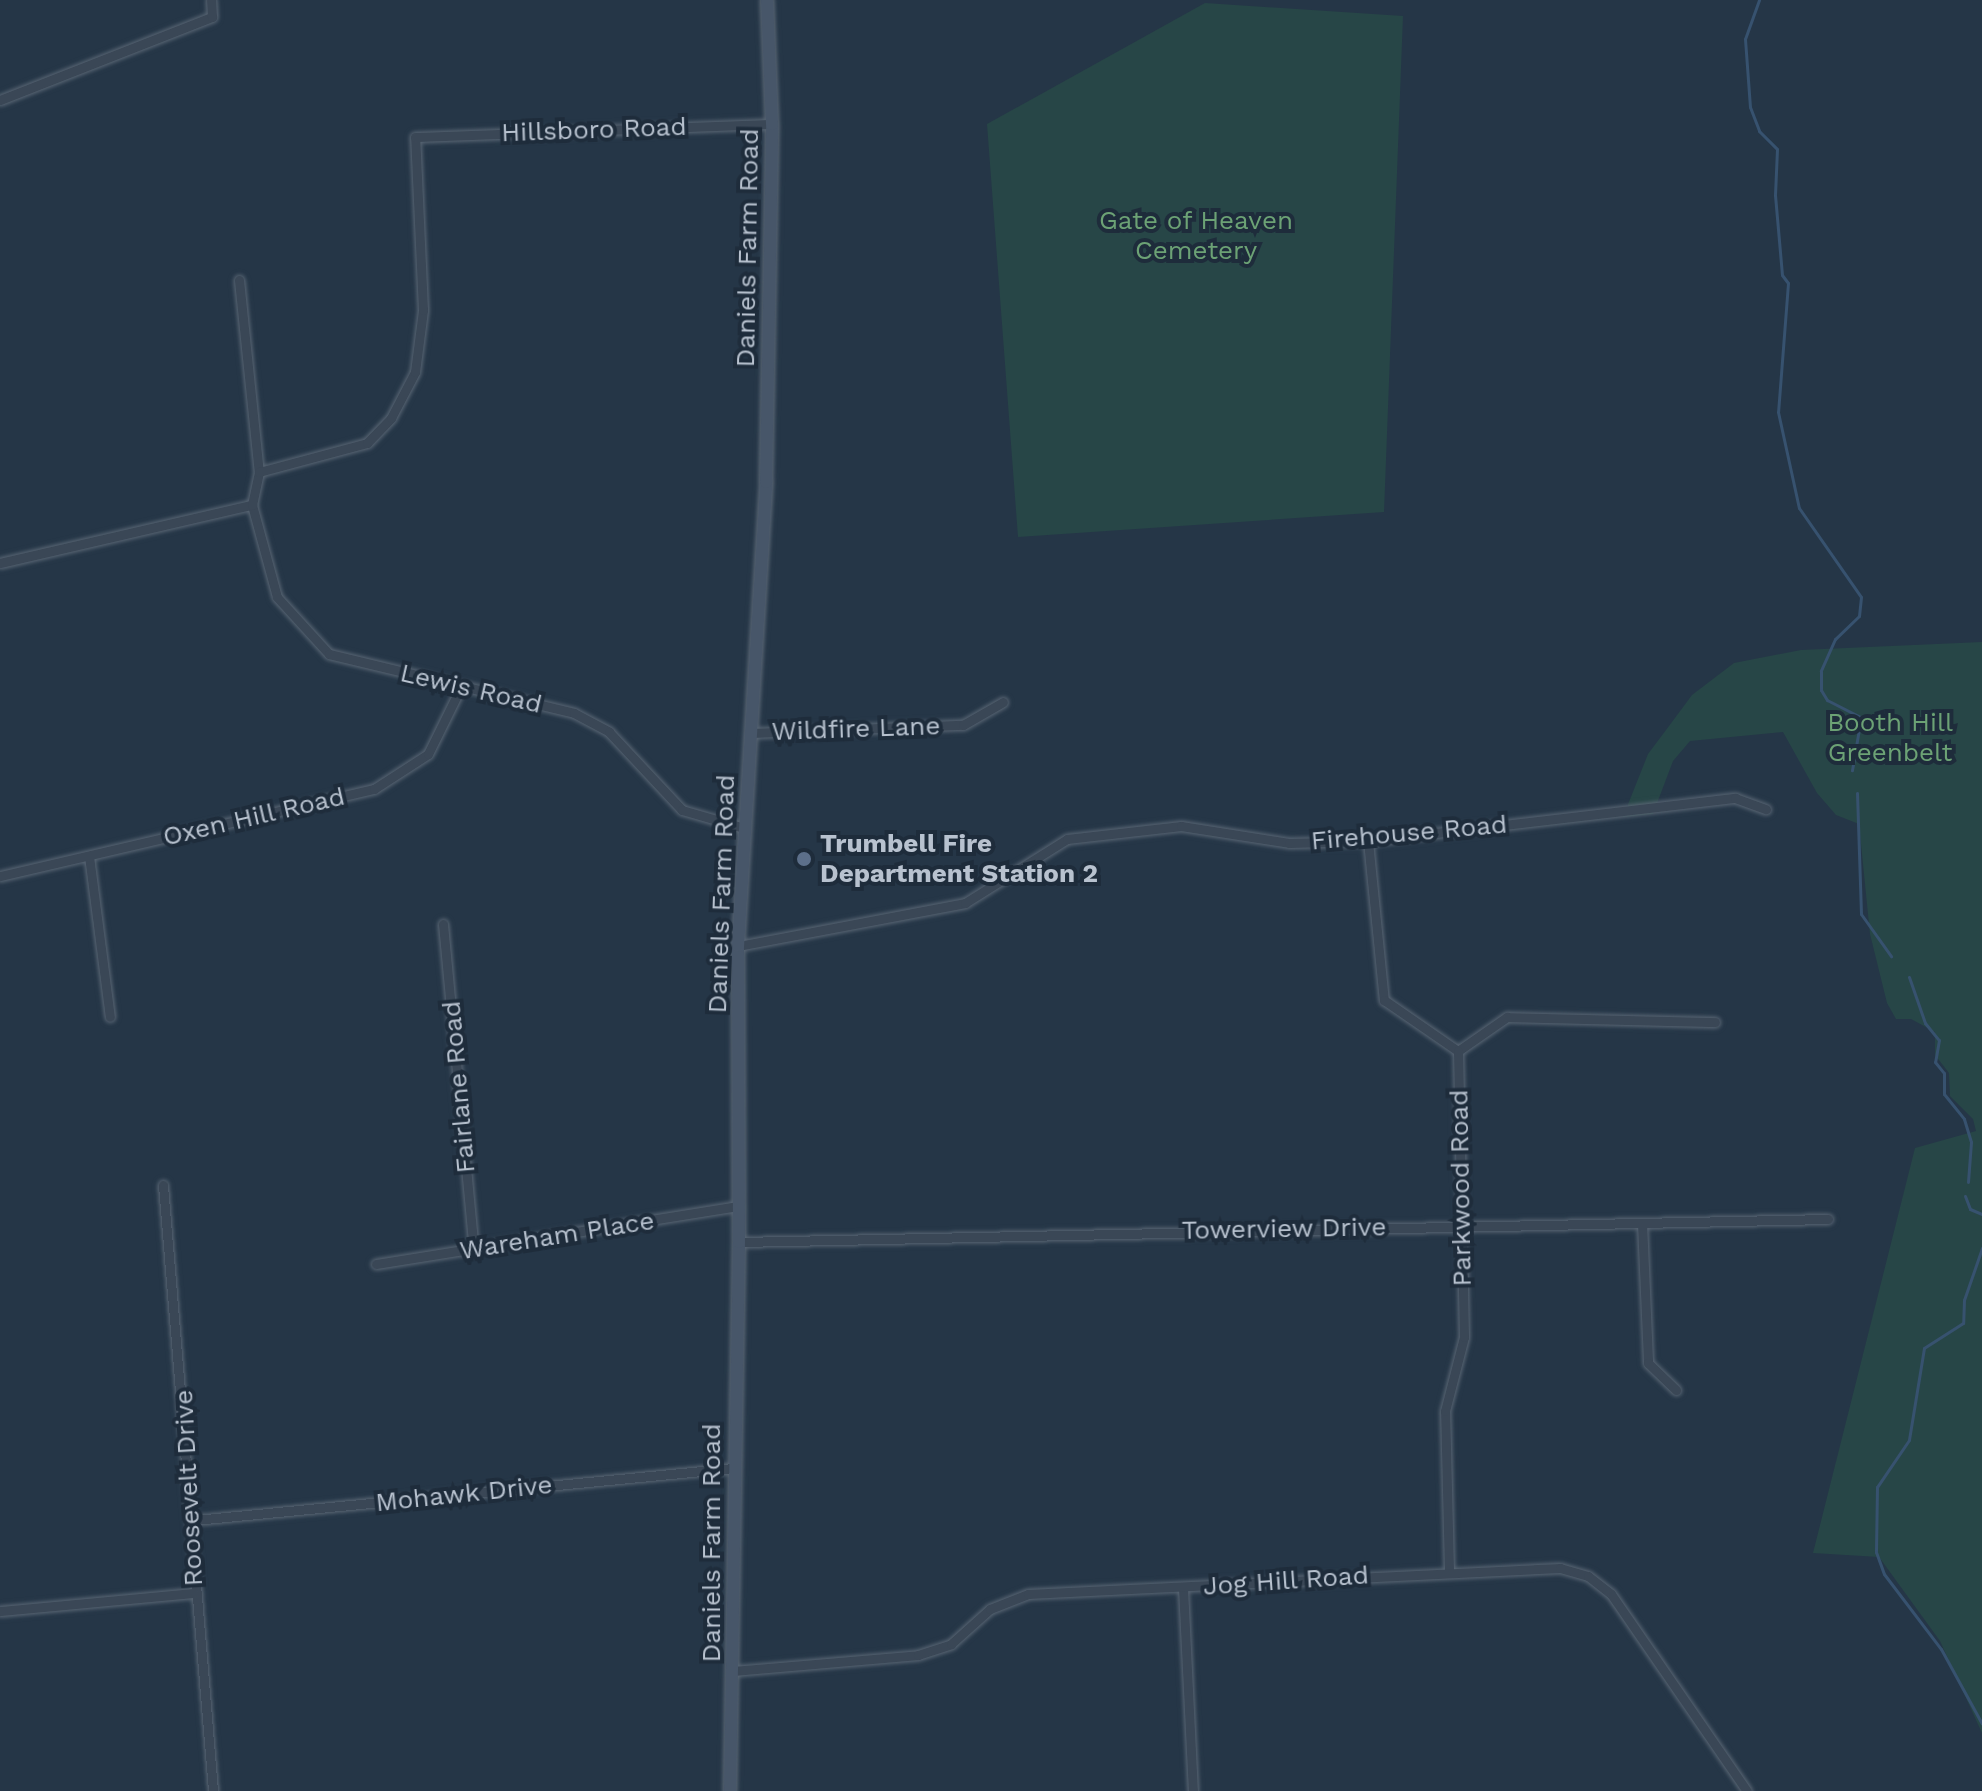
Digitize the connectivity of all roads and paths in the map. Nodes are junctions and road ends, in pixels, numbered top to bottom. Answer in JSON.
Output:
{"nodes":[{"id":1,"x":211,"y":0,"type":"edge"},
{"id":2,"x":767,"y":0,"type":"edge"},
{"id":3,"x":0,"y":100,"type":"edge"},
{"id":4,"x":772,"y":124,"type":"junction"},
{"id":5,"x":239,"y":280,"type":"dead end"},
{"id":6,"x":259,"y":472,"type":"junction"},
{"id":7,"x":252,"y":505,"type":"junction"},
{"id":8,"x":0,"y":563,"type":"edge"},
{"id":9,"x":460,"y":689,"type":"junction"},
{"id":10,"x":1003,"y":702,"type":"dead end"},
{"id":11,"x":751,"y":733,"type":"junction"},
{"id":12,"x":1766,"y":809,"type":"dead end"},
{"id":13,"x":744,"y":828,"type":"junction"},
{"id":14,"x":1368,"y":841,"type":"junction"},
{"id":15,"x":89,"y":856,"type":"junction"},
{"id":16,"x":0,"y":876,"type":"edge"},
{"id":17,"x":443,"y":924,"type":"dead end"},
{"id":18,"x":738,"y":946,"type":"junction"},
{"id":19,"x":110,"y":1017,"type":"dead end"},
{"id":20,"x":1715,"y":1022,"type":"dead end"},
{"id":21,"x":1458,"y":1051,"type":"junction"},
{"id":22,"x":163,"y":1185,"type":"dead end"},
{"id":23,"x":738,"y":1206,"type":"junction"},
{"id":24,"x":1828,"y":1219,"type":"dead end"},
{"id":25,"x":1642,"y":1223,"type":"junction"},
{"id":26,"x":1464,"y":1225,"type":"junction"},
{"id":27,"x":739,"y":1242,"type":"junction"},
{"id":28,"x":474,"y":1250,"type":"junction"},
{"id":29,"x":376,"y":1264,"type":"dead end"},
{"id":30,"x":1676,"y":1390,"type":"dead end"},
{"id":31,"x":733,"y":1468,"type":"junction"},
{"id":32,"x":195,"y":1520,"type":"junction"},
{"id":33,"x":1449,"y":1571,"type":"junction"},
{"id":34,"x":1183,"y":1588,"type":"junction"},
{"id":35,"x":194,"y":1593,"type":"junction"},
{"id":36,"x":0,"y":1611,"type":"edge"},
{"id":37,"x":733,"y":1671,"type":"junction"},
{"id":38,"x":213,"y":1791,"type":"edge"},
{"id":39,"x":730,"y":1791,"type":"edge"},
{"id":40,"x":1193,"y":1791,"type":"edge"},
{"id":41,"x":1747,"y":1791,"type":"edge"}],
"edges":[{"from":1,"to":3,"type":"street"},
{"from":2,"to":4,"type":"main road","name":"Daniels Farm Road"},
{"from":4,"to":6,"type":"street","name":"Hillsboro Road"},
{"from":4,"to":11,"type":"main road","name":"Daniels Farm Road"},
{"from":5,"to":6,"type":"street"},
{"from":6,"to":7,"type":"street"},
{"from":7,"to":8,"type":"street"},
{"from":7,"to":9,"type":"street","name":"Lewis Road"},
{"from":9,"to":13,"type":"street","name":"Lewis Road"},
{"from":9,"to":15,"type":"street","name":"Oxen Hill Road"},
{"from":10,"to":11,"type":"street","name":"Wildfire Lane"},
{"from":11,"to":13,"type":"main road","name":"Daniels Farm Road"},
{"from":12,"to":14,"type":"street","name":"Firehouse Road"},
{"from":13,"to":18,"type":"main road","name":"Daniels Farm Road"},
{"from":14,"to":18,"type":"street","name":"Firehouse Road"},
{"from":14,"to":21,"type":"street","name":"Parkwood Road"},
{"from":15,"to":16,"type":"street","name":"Oxen Hill Road"},
{"from":15,"to":19,"type":"street"},
{"from":17,"to":28,"type":"street","name":"Fairlane Road"},
{"from":18,"to":23,"type":"main road","name":"Daniels Farm Road"},
{"from":20,"to":21,"type":"street"},
{"from":21,"to":26,"type":"street","name":"Parkwood Road"},
{"from":22,"to":32,"type":"street","name":"Roosevelt Drive"},
{"from":23,"to":27,"type":"main road","name":"Daniels Farm Road"},
{"from":23,"to":28,"type":"street","name":"Wareham Place"},
{"from":24,"to":25,"type":"street","name":"Towerview Drive"},
{"from":25,"to":26,"type":"street","name":"Towerview Drive"},
{"from":25,"to":30,"type":"street"},
{"from":26,"to":27,"type":"street","name":"Towerview Drive"},
{"from":26,"to":33,"type":"street","name":"Parkwood Road"},
{"from":27,"to":31,"type":"main road","name":"Daniels Farm Road"},
{"from":28,"to":29,"type":"street","name":"Wareham Place"},
{"from":31,"to":32,"type":"street","name":"Mohawk Drive"},
{"from":31,"to":37,"type":"main road","name":"Daniels Farm Road"},
{"from":32,"to":35,"type":"street","name":"Roosevelt Drive"},
{"from":33,"to":34,"type":"street","name":"Jog Hill Road"},
{"from":33,"to":41,"type":"street","name":"Jog Hill Road"},
{"from":34,"to":37,"type":"street","name":"Jog Hill Road"},
{"from":34,"to":40,"type":"street"},
{"from":35,"to":36,"type":"street"},
{"from":35,"to":38,"type":"street","name":"Roosevelt Drive"},
{"from":37,"to":39,"type":"main road","name":"Daniels Farm Road"}]}
